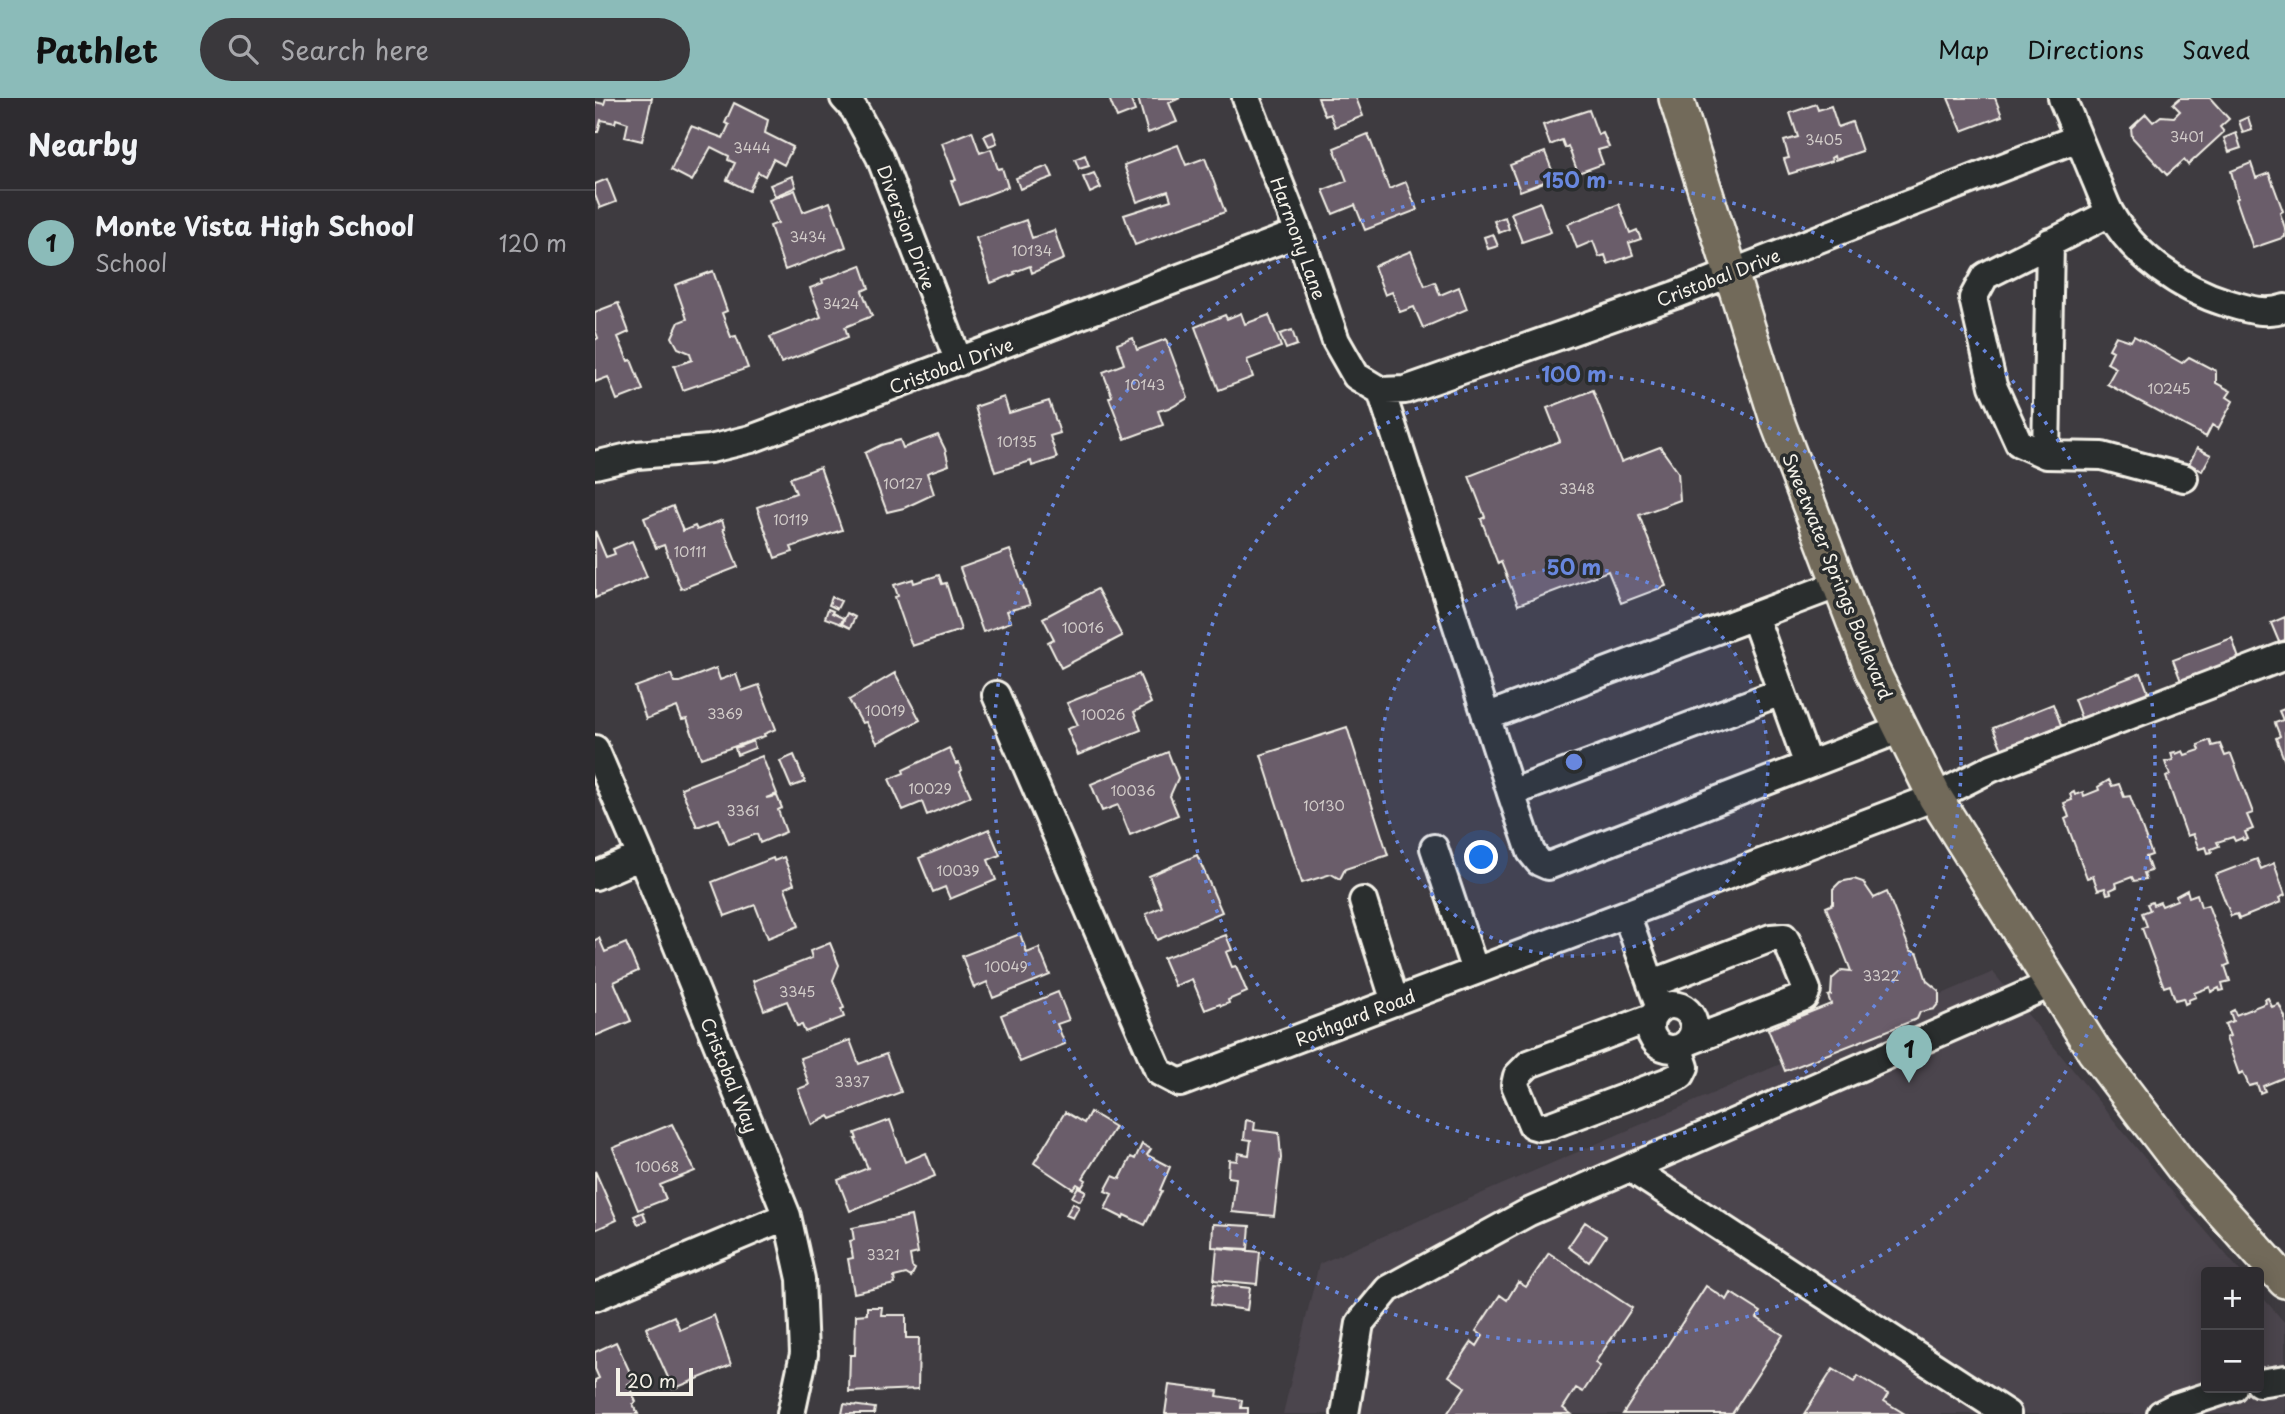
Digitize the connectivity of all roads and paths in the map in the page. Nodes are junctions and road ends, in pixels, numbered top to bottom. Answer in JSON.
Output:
{"nodes":[{"id":1,"x":844,"y":98,"type":"edge"},
{"id":2,"x":1246,"y":98,"type":"edge"},
{"id":3,"x":1677,"y":98,"type":"edge"},
{"id":4,"x":2062,"y":98,"type":"edge"},
{"id":5,"x":2078,"y":138,"type":"junction"},
{"id":6,"x":2110,"y":213,"type":"junction"},
{"id":7,"x":1299,"y":233,"type":"junction"},
{"id":8,"x":2050,"y":242,"type":"junction"},
{"id":9,"x":1732,"y":272,"type":"junction"},
{"id":10,"x":2285,"y":308,"type":"edge"},
{"id":11,"x":958,"y":362,"type":"junction"},
{"id":12,"x":1381,"y":391,"type":"junction"},
{"id":13,"x":2046,"y":455,"type":"junction"},
{"id":14,"x":595,"y":465,"type":"edge"},
{"id":15,"x":2185,"y":478,"type":"dead end"},
{"id":16,"x":1839,"y":584,"type":"junction"},
{"id":17,"x":1753,"y":616,"type":"junction"},
{"id":18,"x":2285,"y":656,"type":"edge"},
{"id":19,"x":1781,"y":692,"type":"junction"},
{"id":20,"x":996,"y":695,"type":"dead end"},
{"id":21,"x":1486,"y":717,"type":"junction"},
{"id":22,"x":1901,"y":729,"type":"junction"},
{"id":23,"x":595,"y":749,"type":"edge"},
{"id":24,"x":1808,"y":765,"type":"junction"},
{"id":25,"x":1511,"y":793,"type":"junction"},
{"id":26,"x":1935,"y":796,"type":"junction"},
{"id":27,"x":1434,"y":848,"type":"dead end"},
{"id":28,"x":641,"y":856,"type":"junction"},
{"id":29,"x":595,"y":876,"type":"edge"},
{"id":30,"x":1363,"y":901,"type":"dead end"},
{"id":31,"x":1626,"y":914,"type":"junction"},
{"id":32,"x":1475,"y":971,"type":"junction"},
{"id":33,"x":2053,"y":984,"type":"junction"},
{"id":34,"x":1395,"y":1002,"type":"junction"},
{"id":35,"x":1654,"y":1004,"type":"junction"},
{"id":36,"x":1685,"y":1045,"type":"junction"},
{"id":37,"x":1630,"y":1168,"type":"junction"},
{"id":38,"x":787,"y":1216,"type":"junction"},
{"id":39,"x":2285,"y":1281,"type":"edge"},
{"id":40,"x":595,"y":1297,"type":"edge"},
{"id":41,"x":2285,"y":1379,"type":"edge"},
{"id":42,"x":2264,"y":1382,"type":"edge"},
{"id":43,"x":2218,"y":1393,"type":"edge"},
{"id":44,"x":791,"y":1414,"type":"edge"},
{"id":45,"x":1345,"y":1414,"type":"edge"},
{"id":46,"x":2007,"y":1414,"type":"edge"},
{"id":47,"x":2161,"y":1414,"type":"edge"}],
"edges":[{"from":1,"to":11,"type":"street","name":"Diversion Drive"},
{"from":2,"to":7,"type":"street","name":"Harmony Lane"},
{"from":3,"to":9,"type":"main road","name":"Sweetwater Springs Boulevard"},
{"from":4,"to":5,"type":"street"},
{"from":5,"to":6,"type":"street"},
{"from":5,"to":9,"type":"street","name":"Cristobal Drive"},
{"from":6,"to":8,"type":"street"},
{"from":6,"to":10,"type":"street"},
{"from":7,"to":11,"type":"street","name":"Cristobal Drive"},
{"from":7,"to":12,"type":"street","name":"Harmony Lane"},
{"from":8,"to":13,"type":"street"},
{"from":8,"to":13,"type":"street"},
{"from":9,"to":12,"type":"street","name":"Cristobal Drive"},
{"from":9,"to":16,"type":"main road","name":"Sweetwater Springs Boulevard"},
{"from":11,"to":14,"type":"street","name":"Cristobal Drive"},
{"from":12,"to":21,"type":"street"},
{"from":13,"to":15,"type":"street"},
{"from":16,"to":17,"type":"street"},
{"from":16,"to":22,"type":"main road","name":"Sweetwater Springs Boulevard"},
{"from":17,"to":19,"type":"street"},
{"from":17,"to":21,"type":"street"},
{"from":18,"to":26,"type":"street","name":"Rothgard Road"},
{"from":19,"to":24,"type":"street"},
{"from":19,"to":25,"type":"street"},
{"from":20,"to":34,"type":"street","name":"Rothgard Road"},
{"from":21,"to":25,"type":"street"},
{"from":22,"to":24,"type":"street"},
{"from":22,"to":26,"type":"main road","name":"Sweetwater Springs Boulevard"},
{"from":23,"to":28,"type":"street","name":"Cristobal Way"},
{"from":24,"to":25,"type":"street"},
{"from":26,"to":31,"type":"street","name":"Rothgard Road"},
{"from":26,"to":33,"type":"main road","name":"Sweetwater Springs Boulevard"},
{"from":27,"to":32,"type":"street"},
{"from":28,"to":29,"type":"street"},
{"from":28,"to":38,"type":"street","name":"Cristobal Way"},
{"from":30,"to":34,"type":"street"},
{"from":31,"to":32,"type":"street","name":"Rothgard Road"},
{"from":31,"to":35,"type":"street"},
{"from":32,"to":34,"type":"street","name":"Rothgard Road"},
{"from":33,"to":37,"type":"street"},
{"from":33,"to":39,"type":"main road","name":"Sweetwater Springs Boulevard"},
{"from":35,"to":36,"type":"street"},
{"from":35,"to":36,"type":"street"},
{"from":35,"to":36,"type":"street"},
{"from":37,"to":45,"type":"street"},
{"from":37,"to":46,"type":"street"},
{"from":38,"to":40,"type":"street"},
{"from":38,"to":44,"type":"street","name":"Cristobal Way"},
{"from":41,"to":42,"type":"street"},
{"from":43,"to":47,"type":"street"}]}
